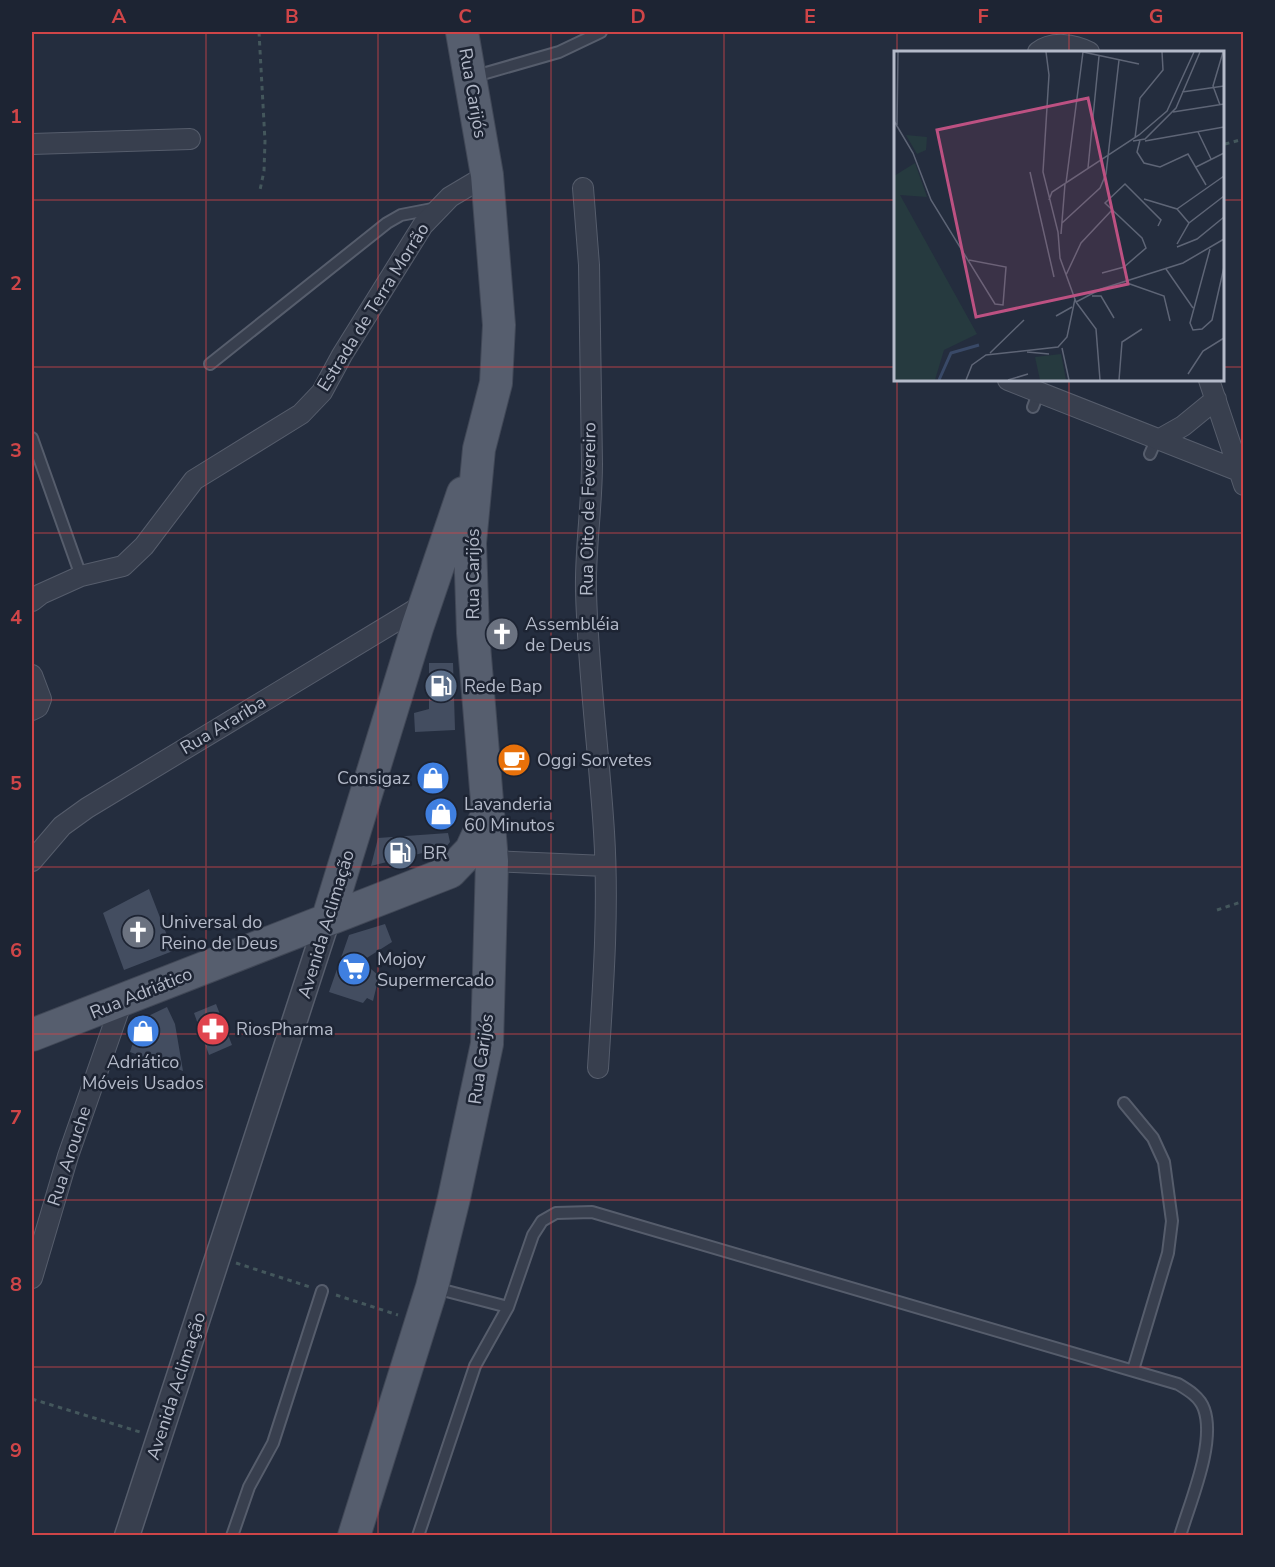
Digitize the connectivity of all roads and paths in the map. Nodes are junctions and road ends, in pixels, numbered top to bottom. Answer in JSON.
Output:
{"nodes":[{"id":1,"x":259,"y":32,"type":"edge"},
{"id":2,"x":462,"y":32,"type":"edge"},
{"id":3,"x":601,"y":32,"type":"edge"},
{"id":4,"x":1048,"y":43,"type":"edge"},
{"id":5,"x":1086,"y":51,"type":"edge"},
{"id":6,"x":472,"y":77,"type":"junction"},
{"id":7,"x":190,"y":139,"type":"dead end"},
{"id":8,"x":1244,"y":139,"type":"edge"},
{"id":9,"x":32,"y":144,"type":"edge"},
{"id":10,"x":1225,"y":144,"type":"dead end"},
{"id":11,"x":487,"y":175,"type":"junction"},
{"id":12,"x":583,"y":188,"type":"dead end"},
{"id":13,"x":260,"y":190,"type":"dead end"},
{"id":14,"x":437,"y":208,"type":"junction"},
{"id":15,"x":210,"y":363,"type":"dead end"},
{"id":16,"x":1009,"y":381,"type":"edge"},
{"id":17,"x":1209,"y":381,"type":"edge"},
{"id":18,"x":1215,"y":399,"type":"junction"},
{"id":19,"x":32,"y":438,"type":"edge"},
{"id":20,"x":1156,"y":444,"type":"junction"},
{"id":21,"x":479,"y":449,"type":"junction"},
{"id":22,"x":1241,"y":478,"type":"edge"},
{"id":23,"x":81,"y":576,"type":"junction"},
{"id":24,"x":32,"y":601,"type":"edge"},
{"id":25,"x":421,"y":615,"type":"junction"},
{"id":26,"x":473,"y":633,"type":"junction"},
{"id":27,"x":32,"y":675,"type":"edge"},
{"id":28,"x":35,"y":708,"type":"edge"},
{"id":29,"x":488,"y":814,"type":"junction"},
{"id":30,"x":32,"y":861,"type":"edge"},
{"id":31,"x":492,"y":861,"type":"junction"},
{"id":32,"x":605,"y":866,"type":"junction"},
{"id":33,"x":450,"y":872,"type":"junction"},
{"id":34,"x":1244,"y":901,"type":"edge"},
{"id":35,"x":1217,"y":910,"type":"dead end"},
{"id":36,"x":328,"y":918,"type":"junction"},
{"id":37,"x":492,"y":918,"type":"junction"},
{"id":38,"x":122,"y":1001,"type":"junction"},
{"id":39,"x":32,"y":1035,"type":"edge"},
{"id":40,"x":598,"y":1068,"type":"dead end"},
{"id":41,"x":1124,"y":1102,"type":"dead end"},
{"id":42,"x":32,"y":1278,"type":"edge"},
{"id":43,"x":432,"y":1287,"type":"junction"},
{"id":44,"x":322,"y":1291,"type":"dead end"},
{"id":45,"x":508,"y":1307,"type":"junction"},
{"id":46,"x":1133,"y":1370,"type":"junction"},
{"id":47,"x":32,"y":1399,"type":"edge"},
{"id":48,"x":159,"y":1438,"type":"junction"},
{"id":49,"x":127,"y":1536,"type":"edge"},
{"id":50,"x":232,"y":1536,"type":"edge"},
{"id":51,"x":354,"y":1536,"type":"edge"},
{"id":52,"x":418,"y":1536,"type":"edge"},
{"id":53,"x":1180,"y":1536,"type":"edge"}],
"edges":[{"from":1,"to":13,"type":"path"},
{"from":2,"to":6,"type":"main road","name":"Rua Carijós"},
{"from":3,"to":6,"type":"lane"},
{"from":4,"to":5,"type":"street"},
{"from":6,"to":11,"type":"main road","name":"Rua Carijós"},
{"from":7,"to":9,"type":"street"},
{"from":8,"to":10,"type":"path"},
{"from":11,"to":14,"type":"street","name":"Estrada de Terra Morrão"},
{"from":11,"to":21,"type":"main road","name":"Rua Carijós"},
{"from":12,"to":32,"type":"street","name":"Rua Oito de Fevereiro"},
{"from":14,"to":15,"type":"lane"},
{"from":14,"to":23,"type":"street","name":"Estrada de Terra Morrão"},
{"from":16,"to":20,"type":"street"},
{"from":17,"to":18,"type":"street"},
{"from":18,"to":20,"type":"street"},
{"from":18,"to":22,"type":"street"},
{"from":19,"to":23,"type":"lane"},
{"from":20,"to":22,"type":"street"},
{"from":21,"to":25,"type":"main road","name":"Avenida Aclimação"},
{"from":21,"to":26,"type":"main road","name":"Rua Carijós"},
{"from":23,"to":24,"type":"street","name":"Estrada de Terra Morrão"},
{"from":25,"to":26,"type":"main road"},
{"from":25,"to":30,"type":"street","name":"Rua Arariba"},
{"from":25,"to":36,"type":"main road","name":"Avenida Aclimação"},
{"from":26,"to":29,"type":"main road","name":"Rua Carijós"},
{"from":27,"to":28,"type":"street"},
{"from":29,"to":31,"type":"main road","name":"Rua Carijós"},
{"from":29,"to":33,"type":"main road","name":"Rua Adriático"},
{"from":31,"to":32,"type":"street"},
{"from":31,"to":37,"type":"main road","name":"Rua Carijós"},
{"from":32,"to":40,"type":"street","name":"Rua Oito de Fevereiro"},
{"from":33,"to":36,"type":"main road","name":"Rua Adriático"},
{"from":33,"to":37,"type":"main road"},
{"from":34,"to":35,"type":"path"},
{"from":36,"to":38,"type":"main road","name":"Rua Adriático"},
{"from":36,"to":48,"type":"street","name":"Avenida Aclimação"},
{"from":37,"to":43,"type":"main road","name":"Rua Carijós"},
{"from":38,"to":39,"type":"main road","name":"Rua Adriático"},
{"from":38,"to":42,"type":"street","name":"Rua Arouche"},
{"from":41,"to":46,"type":"lane"},
{"from":43,"to":45,"type":"lane"},
{"from":43,"to":51,"type":"main road","name":"Rua Carijós"},
{"from":44,"to":50,"type":"lane"},
{"from":45,"to":46,"type":"lane"},
{"from":45,"to":52,"type":"lane"},
{"from":46,"to":53,"type":"lane"},
{"from":47,"to":48,"type":"path"},
{"from":48,"to":49,"type":"street","name":"Avenida Aclimação"}]}
